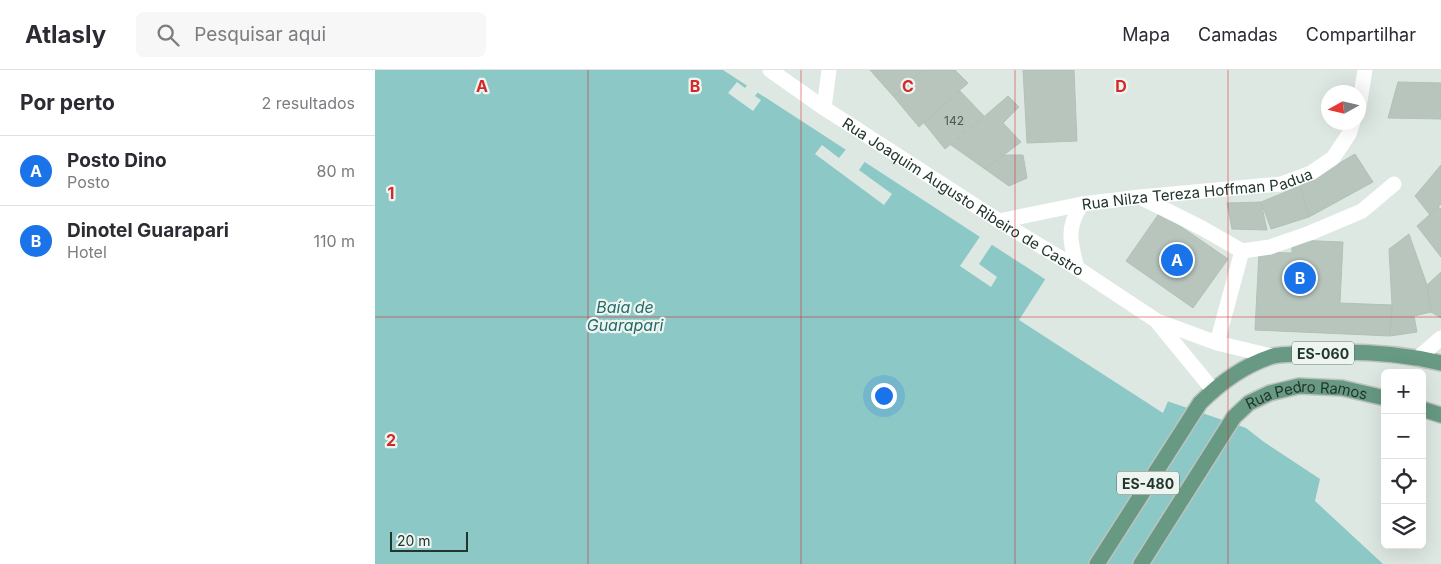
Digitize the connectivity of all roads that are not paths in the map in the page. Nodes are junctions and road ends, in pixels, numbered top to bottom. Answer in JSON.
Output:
{"nodes":[{"id":1,"x":770,"y":70,"type":"edge"},
{"id":2,"x":829,"y":70,"type":"edge"},
{"id":3,"x":1365,"y":70,"type":"edge"},
{"id":4,"x":1363,"y":85,"type":"edge"},
{"id":5,"x":824,"y":108,"type":"junction"},
{"id":6,"x":1350,"y":130,"type":"edge"},
{"id":7,"x":1394,"y":184,"type":"dead end"},
{"id":8,"x":1141,"y":197,"type":"junction"},
{"id":9,"x":1082,"y":204,"type":"junction"},
{"id":10,"x":999,"y":221,"type":"junction"},
{"id":11,"x":1242,"y":251,"type":"junction"},
{"id":12,"x":1077,"y":268,"type":"junction"},
{"id":13,"x":1157,"y":321,"type":"junction"},
{"id":14,"x":1441,"y":338,"type":"edge"},
{"id":15,"x":1217,"y":343,"type":"junction"},
{"id":16,"x":1271,"y":356,"type":"junction"},
{"id":17,"x":1418,"y":358,"type":"junction"},
{"id":18,"x":1441,"y":363,"type":"edge"},
{"id":19,"x":1213,"y":390,"type":"junction"},
{"id":20,"x":1381,"y":397,"type":"edge"},
{"id":21,"x":1200,"y":403,"type":"joint"},
{"id":22,"x":1426,"y":410,"type":"edge"},
{"id":23,"x":1441,"y":415,"type":"edge"},
{"id":24,"x":1234,"y":417,"type":"joint"},
{"id":25,"x":1097,"y":564,"type":"edge"},
{"id":26,"x":1141,"y":564,"type":"edge"}],
"edges":[{"from":1,"to":5,"type":"street","name":"Rua Joaquim Augusto Ribeiro de Castro"},
{"from":2,"to":5,"type":"street"},
{"from":3,"to":4,"type":"street"},
{"from":5,"to":10,"type":"street","name":"Rua Joaquim Augusto Ribeiro de Castro"},
{"from":6,"to":8,"type":"street","name":"Rua Nilza Tereza Hoffman Padua"},
{"from":7,"to":11,"type":"street"},
{"from":8,"to":9,"type":"street","name":"Rua Nilza Tereza Hoffman Padua"},
{"from":8,"to":11,"type":"street"},
{"from":9,"to":10,"type":"street"},
{"from":9,"to":12,"type":"street","name":"Rua Nilza Tereza Hoffman Padua"},
{"from":10,"to":12,"type":"street","name":"Rua Joaquim Augusto Ribeiro de Castro"},
{"from":11,"to":15,"type":"street"},
{"from":12,"to":13,"type":"street","name":"Rua Joaquim Augusto Ribeiro de Castro"},
{"from":13,"to":15,"type":"street","name":"Rua Joaquim Augusto Ribeiro de Castro"},
{"from":13,"to":19,"type":"street","name":"Rua Joaquim Augusto Ribeiro de Castro"},
{"from":14,"to":17,"type":"street"},
{"from":15,"to":16,"type":"street","name":"Rua Joaquim Augusto Ribeiro de Castro"},
{"from":16,"to":17,"type":"main road","number":"ES-060"},
{"from":16,"to":19,"type":"main road","number":"ES-060"},
{"from":17,"to":18,"type":"main road","number":"ES-060"},
{"from":19,"to":21,"type":"main road","number":"ES-060"},
{"from":20,"to":24,"type":"main road","name":"Rua Pedro Ramos","number":"ES-060"},
{"from":21,"to":25,"type":"main road","number":"ES-480"},
{"from":22,"to":23,"type":"main road"},
{"from":24,"to":26,"type":"main road","number":"ES-480"}]}
